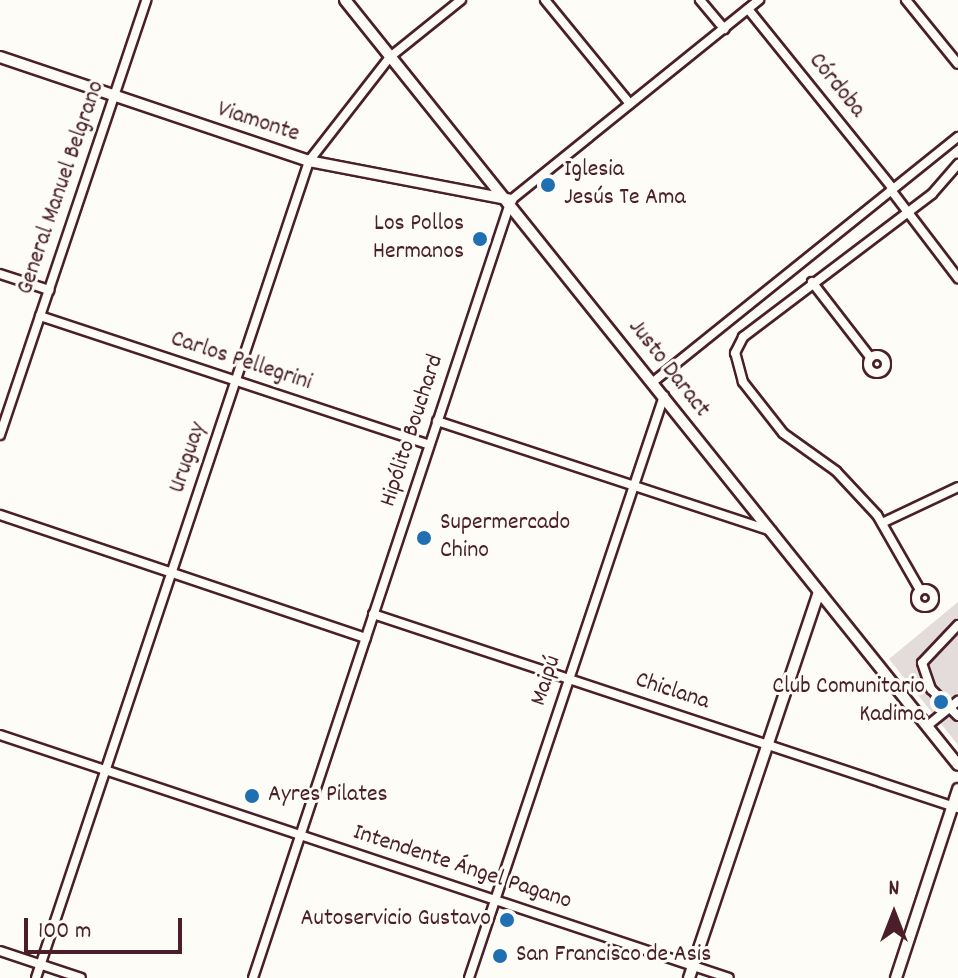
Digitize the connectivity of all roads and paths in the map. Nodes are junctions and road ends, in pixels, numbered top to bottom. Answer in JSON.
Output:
{"nodes":[{"id":1,"x":146,"y":0,"type":"edge"},
{"id":2,"x":345,"y":0,"type":"edge"},
{"id":3,"x":461,"y":0,"type":"edge"},
{"id":4,"x":545,"y":0,"type":"edge"},
{"id":5,"x":700,"y":0,"type":"edge"},
{"id":6,"x":759,"y":0,"type":"edge"},
{"id":7,"x":906,"y":0,"type":"edge"},
{"id":8,"x":748,"y":9,"type":"junction"},
{"id":9,"x":724,"y":29,"type":"junction"},
{"id":10,"x":0,"y":57,"type":"edge"},
{"id":11,"x":390,"y":57,"type":"junction"},
{"id":12,"x":958,"y":64,"type":"edge"},
{"id":13,"x":114,"y":95,"type":"junction"},
{"id":14,"x":630,"y":104,"type":"junction"},
{"id":15,"x":958,"y":137,"type":"edge"},
{"id":16,"x":309,"y":161,"type":"junction"},
{"id":17,"x":958,"y":164,"type":"edge"},
{"id":18,"x":892,"y":189,"type":"junction"},
{"id":19,"x":511,"y":200,"type":"junction"},
{"id":20,"x":909,"y":213,"type":"junction"},
{"id":21,"x":0,"y":274,"type":"edge"},
{"id":22,"x":958,"y":278,"type":"edge"},
{"id":23,"x":812,"y":282,"type":"junction"},
{"id":24,"x":49,"y":290,"type":"junction"},
{"id":25,"x":40,"y":316,"type":"junction"},
{"id":26,"x":870,"y":357,"type":"dead end"},
{"id":27,"x":236,"y":381,"type":"junction"},
{"id":28,"x":653,"y":382,"type":"junction"},
{"id":29,"x":664,"y":396,"type":"junction"},
{"id":30,"x":437,"y":421,"type":"junction"},
{"id":31,"x":0,"y":435,"type":"edge"},
{"id":32,"x":429,"y":445,"type":"junction"},
{"id":33,"x":634,"y":486,"type":"junction"},
{"id":34,"x":958,"y":487,"type":"edge"},
{"id":35,"x":0,"y":515,"type":"edge"},
{"id":36,"x":882,"y":523,"type":"junction"},
{"id":37,"x":773,"y":532,"type":"junction"},
{"id":38,"x":171,"y":574,"type":"junction"},
{"id":39,"x":920,"y":590,"type":"dead end"},
{"id":40,"x":819,"y":592,"type":"junction"},
{"id":41,"x":373,"y":614,"type":"junction"},
{"id":42,"x":958,"y":625,"type":"edge"},
{"id":43,"x":366,"y":638,"type":"junction"},
{"id":44,"x":569,"y":679,"type":"junction"},
{"id":45,"x":955,"y":704,"type":"edge"},
{"id":46,"x":958,"y":716,"type":"edge"},
{"id":47,"x":927,"y":726,"type":"junction"},
{"id":48,"x":0,"y":735,"type":"edge"},
{"id":49,"x":768,"y":745,"type":"junction"},
{"id":50,"x":956,"y":760,"type":"edge"},
{"id":51,"x":106,"y":770,"type":"junction"},
{"id":52,"x":958,"y":789,"type":"edge"},
{"id":53,"x":955,"y":807,"type":"edge"},
{"id":54,"x":300,"y":836,"type":"junction"},
{"id":55,"x":496,"y":900,"type":"junction"},
{"id":56,"x":0,"y":951,"type":"edge"},
{"id":57,"x":41,"y":965,"type":"junction"},
{"id":58,"x":693,"y":966,"type":"junction"},
{"id":59,"x":36,"y":978,"type":"edge"},
{"id":60,"x":81,"y":978,"type":"edge"},
{"id":61,"x":253,"y":978,"type":"edge"},
{"id":62,"x":469,"y":978,"type":"edge"},
{"id":63,"x":689,"y":978,"type":"edge"},
{"id":64,"x":729,"y":978,"type":"edge"},
{"id":65,"x":896,"y":978,"type":"edge"}],
"edges":[{"from":1,"to":13,"type":"street","name":"General Manuel Belgrano"},
{"from":2,"to":11,"type":"street","name":"Justo Daract"},
{"from":3,"to":11,"type":"street","name":"Uruguay"},
{"from":4,"to":14,"type":"street"},
{"from":5,"to":9,"type":"street"},
{"from":6,"to":8,"type":"street"},
{"from":7,"to":12,"type":"street"},
{"from":8,"to":9,"type":"street"},
{"from":8,"to":18,"type":"street","name":"Córdoba"},
{"from":9,"to":14,"type":"street"},
{"from":10,"to":13,"type":"street","name":"Viamonte"},
{"from":11,"to":16,"type":"street","name":"Uruguay"},
{"from":11,"to":19,"type":"street","name":"Justo Daract"},
{"from":13,"to":16,"type":"street","name":"Viamonte"},
{"from":13,"to":24,"type":"street","name":"General Manuel Belgrano"},
{"from":14,"to":19,"type":"street"},
{"from":15,"to":18,"type":"street"},
{"from":16,"to":19,"type":"street","name":"Viamonte"},
{"from":16,"to":27,"type":"street","name":"Uruguay"},
{"from":17,"to":20,"type":"street"},
{"from":18,"to":20,"type":"street","name":"Córdoba"},
{"from":18,"to":28,"type":"street"},
{"from":19,"to":28,"type":"street","name":"Justo Daract"},
{"from":19,"to":30,"type":"street","name":"Hipólito Bouchard"},
{"from":20,"to":22,"type":"street","name":"Córdoba"},
{"from":20,"to":23,"type":"street"},
{"from":21,"to":24,"type":"street"},
{"from":23,"to":26,"type":"street"},
{"from":23,"to":36,"type":"street"},
{"from":24,"to":25,"type":"street","name":"General Manuel Belgrano"},
{"from":25,"to":27,"type":"street","name":"Carlos Pellegrini"},
{"from":25,"to":31,"type":"street","name":"General Manuel Belgrano"},
{"from":27,"to":32,"type":"street","name":"Carlos Pellegrini"},
{"from":27,"to":38,"type":"street","name":"Uruguay"},
{"from":28,"to":29,"type":"street","name":"Justo Daract"},
{"from":29,"to":33,"type":"street","name":"Maipú"},
{"from":29,"to":37,"type":"street","name":"Justo Daract"},
{"from":30,"to":32,"type":"street","name":"Hipólito Bouchard"},
{"from":30,"to":33,"type":"street"},
{"from":32,"to":41,"type":"street","name":"Hipólito Bouchard"},
{"from":33,"to":37,"type":"street"},
{"from":33,"to":44,"type":"street","name":"Maipú"},
{"from":34,"to":36,"type":"street"},
{"from":35,"to":38,"type":"street"},
{"from":36,"to":39,"type":"street"},
{"from":37,"to":40,"type":"street","name":"Justo Daract"},
{"from":38,"to":43,"type":"street"},
{"from":38,"to":51,"type":"street","name":"Uruguay"},
{"from":40,"to":47,"type":"street","name":"Justo Daract"},
{"from":40,"to":49,"type":"street"},
{"from":41,"to":43,"type":"street","name":"Hipólito Bouchard"},
{"from":41,"to":44,"type":"street","name":"Chiclana"},
{"from":42,"to":45,"type":"street"},
{"from":43,"to":54,"type":"street","name":"Hipólito Bouchard"},
{"from":44,"to":49,"type":"street","name":"Chiclana"},
{"from":44,"to":55,"type":"street","name":"Maipú"},
{"from":45,"to":46,"type":"street"},
{"from":45,"to":47,"type":"street"},
{"from":47,"to":50,"type":"street","name":"Justo Daract"},
{"from":48,"to":51,"type":"street","name":"Intendente Ángel Pagano"},
{"from":49,"to":53,"type":"street","name":"Chiclana"},
{"from":49,"to":58,"type":"street"},
{"from":51,"to":54,"type":"street","name":"Intendente Ángel Pagano"},
{"from":51,"to":57,"type":"street","name":"Uruguay"},
{"from":52,"to":53,"type":"street"},
{"from":53,"to":65,"type":"street"},
{"from":54,"to":55,"type":"street","name":"Intendente Ángel Pagano"},
{"from":54,"to":61,"type":"street","name":"Hipólito Bouchard"},
{"from":55,"to":58,"type":"street","name":"Intendente Ángel Pagano"},
{"from":55,"to":62,"type":"street","name":"Maipú"},
{"from":56,"to":57,"type":"street"},
{"from":57,"to":59,"type":"street","name":"Uruguay"},
{"from":57,"to":60,"type":"street"},
{"from":58,"to":63,"type":"street"},
{"from":58,"to":64,"type":"street","name":"Intendente Ángel Pagano"}]}
